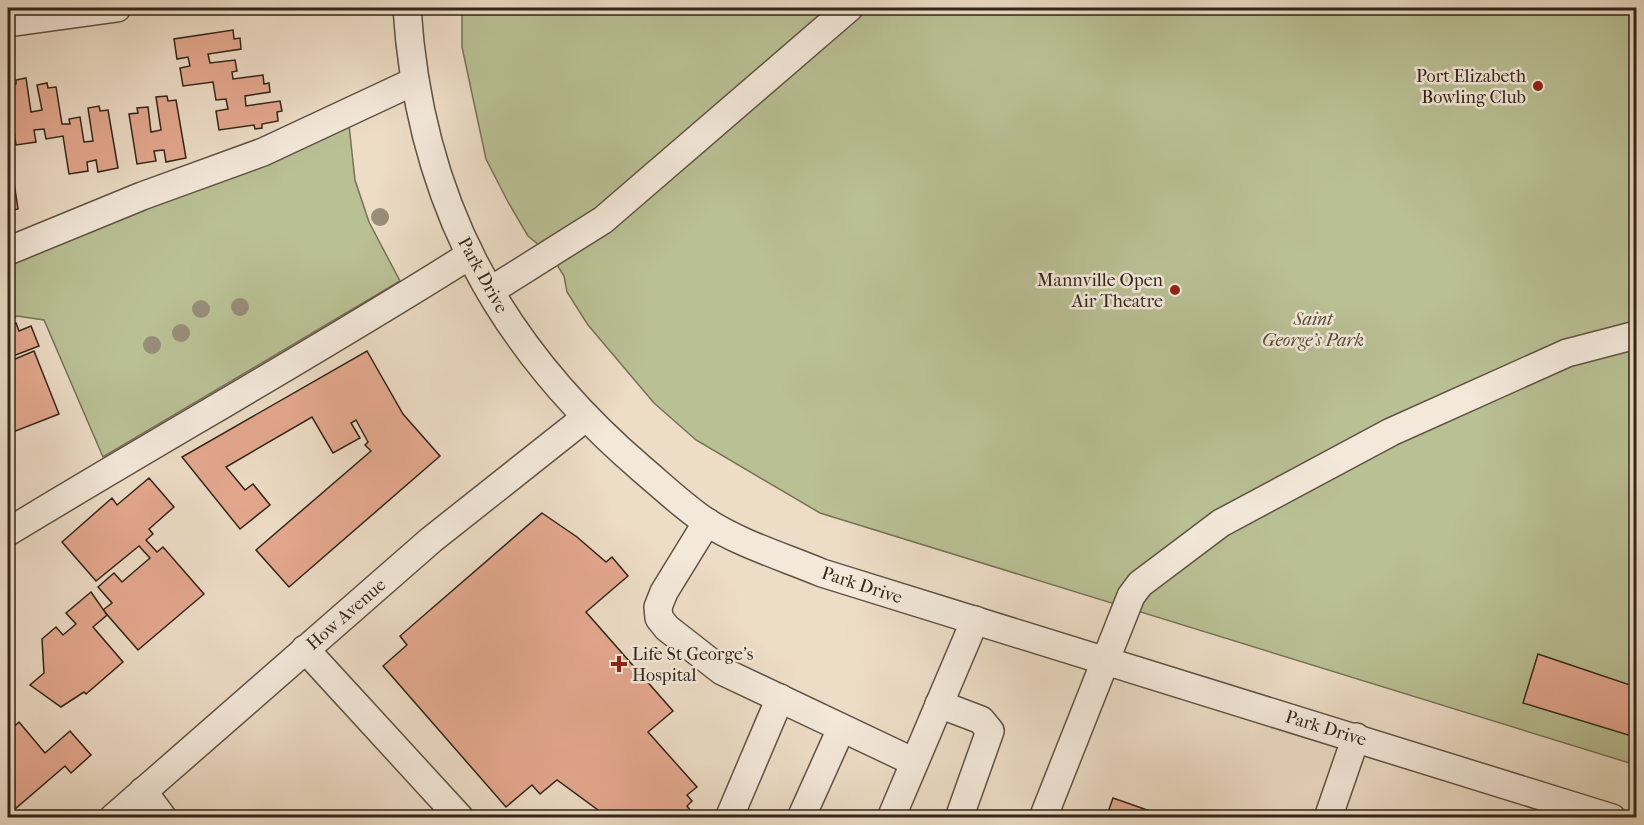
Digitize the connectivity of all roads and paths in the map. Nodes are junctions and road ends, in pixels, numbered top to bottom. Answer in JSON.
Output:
{"nodes":[{"id":1,"x":117,"y":8,"type":"edge"},
{"id":2,"x":407,"y":8,"type":"edge"},
{"id":3,"x":849,"y":8,"type":"edge"},
{"id":4,"x":8,"y":23,"type":"edge"},
{"id":5,"x":415,"y":81,"type":"junction"},
{"id":6,"x":8,"y":251,"type":"edge"},
{"id":7,"x":470,"y":255,"type":"junction"},
{"id":8,"x":490,"y":291,"type":"junction"},
{"id":9,"x":1636,"y":335,"type":"edge"},
{"id":10,"x":585,"y":418,"type":"junction"},
{"id":11,"x":707,"y":522,"type":"junction"},
{"id":12,"x":8,"y":532,"type":"edge"},
{"id":13,"x":975,"y":620,"type":"junction"},
{"id":14,"x":305,"y":649,"type":"junction"},
{"id":15,"x":1107,"y":661,"type":"junction"},
{"id":16,"x":780,"y":698,"type":"junction"},
{"id":17,"x":939,"y":704,"type":"junction"},
{"id":18,"x":841,"y":729,"type":"junction"},
{"id":19,"x":1356,"y":737,"type":"junction"},
{"id":20,"x":914,"y":762,"type":"junction"},
{"id":21,"x":143,"y":791,"type":"junction"},
{"id":22,"x":113,"y":818,"type":"edge"},
{"id":23,"x":163,"y":818,"type":"edge"},
{"id":24,"x":460,"y":818,"type":"edge"},
{"id":25,"x":729,"y":818,"type":"edge"},
{"id":26,"x":801,"y":818,"type":"edge"},
{"id":27,"x":891,"y":818,"type":"edge"},
{"id":28,"x":959,"y":818,"type":"edge"},
{"id":29,"x":1043,"y":818,"type":"edge"},
{"id":30,"x":1328,"y":818,"type":"edge"},
{"id":31,"x":1612,"y":818,"type":"edge"}],
"edges":[{"from":1,"to":4,"type":"street"},
{"from":2,"to":5,"type":"street","name":"Park Drive"},
{"from":3,"to":8,"type":"street"},
{"from":5,"to":6,"type":"street"},
{"from":5,"to":7,"type":"street","name":"Park Drive"},
{"from":7,"to":8,"type":"street","name":"Park Drive"},
{"from":7,"to":12,"type":"street"},
{"from":8,"to":10,"type":"street","name":"Park Drive"},
{"from":9,"to":15,"type":"street"},
{"from":10,"to":11,"type":"street","name":"Park Drive"},
{"from":10,"to":14,"type":"street","name":"How Avenue"},
{"from":11,"to":13,"type":"street","name":"Park Drive"},
{"from":11,"to":16,"type":"street"},
{"from":13,"to":15,"type":"street","name":"Park Drive"},
{"from":13,"to":17,"type":"street"},
{"from":14,"to":21,"type":"street","name":"How Avenue"},
{"from":14,"to":24,"type":"street"},
{"from":15,"to":19,"type":"street","name":"Park Drive"},
{"from":15,"to":29,"type":"street"},
{"from":16,"to":18,"type":"street"},
{"from":16,"to":25,"type":"street"},
{"from":17,"to":20,"type":"street"},
{"from":17,"to":28,"type":"street"},
{"from":18,"to":20,"type":"street"},
{"from":18,"to":26,"type":"street"},
{"from":19,"to":30,"type":"street"},
{"from":19,"to":31,"type":"street","name":"Park Drive"},
{"from":20,"to":27,"type":"street"},
{"from":21,"to":22,"type":"street","name":"How Avenue"},
{"from":21,"to":23,"type":"street"}]}
